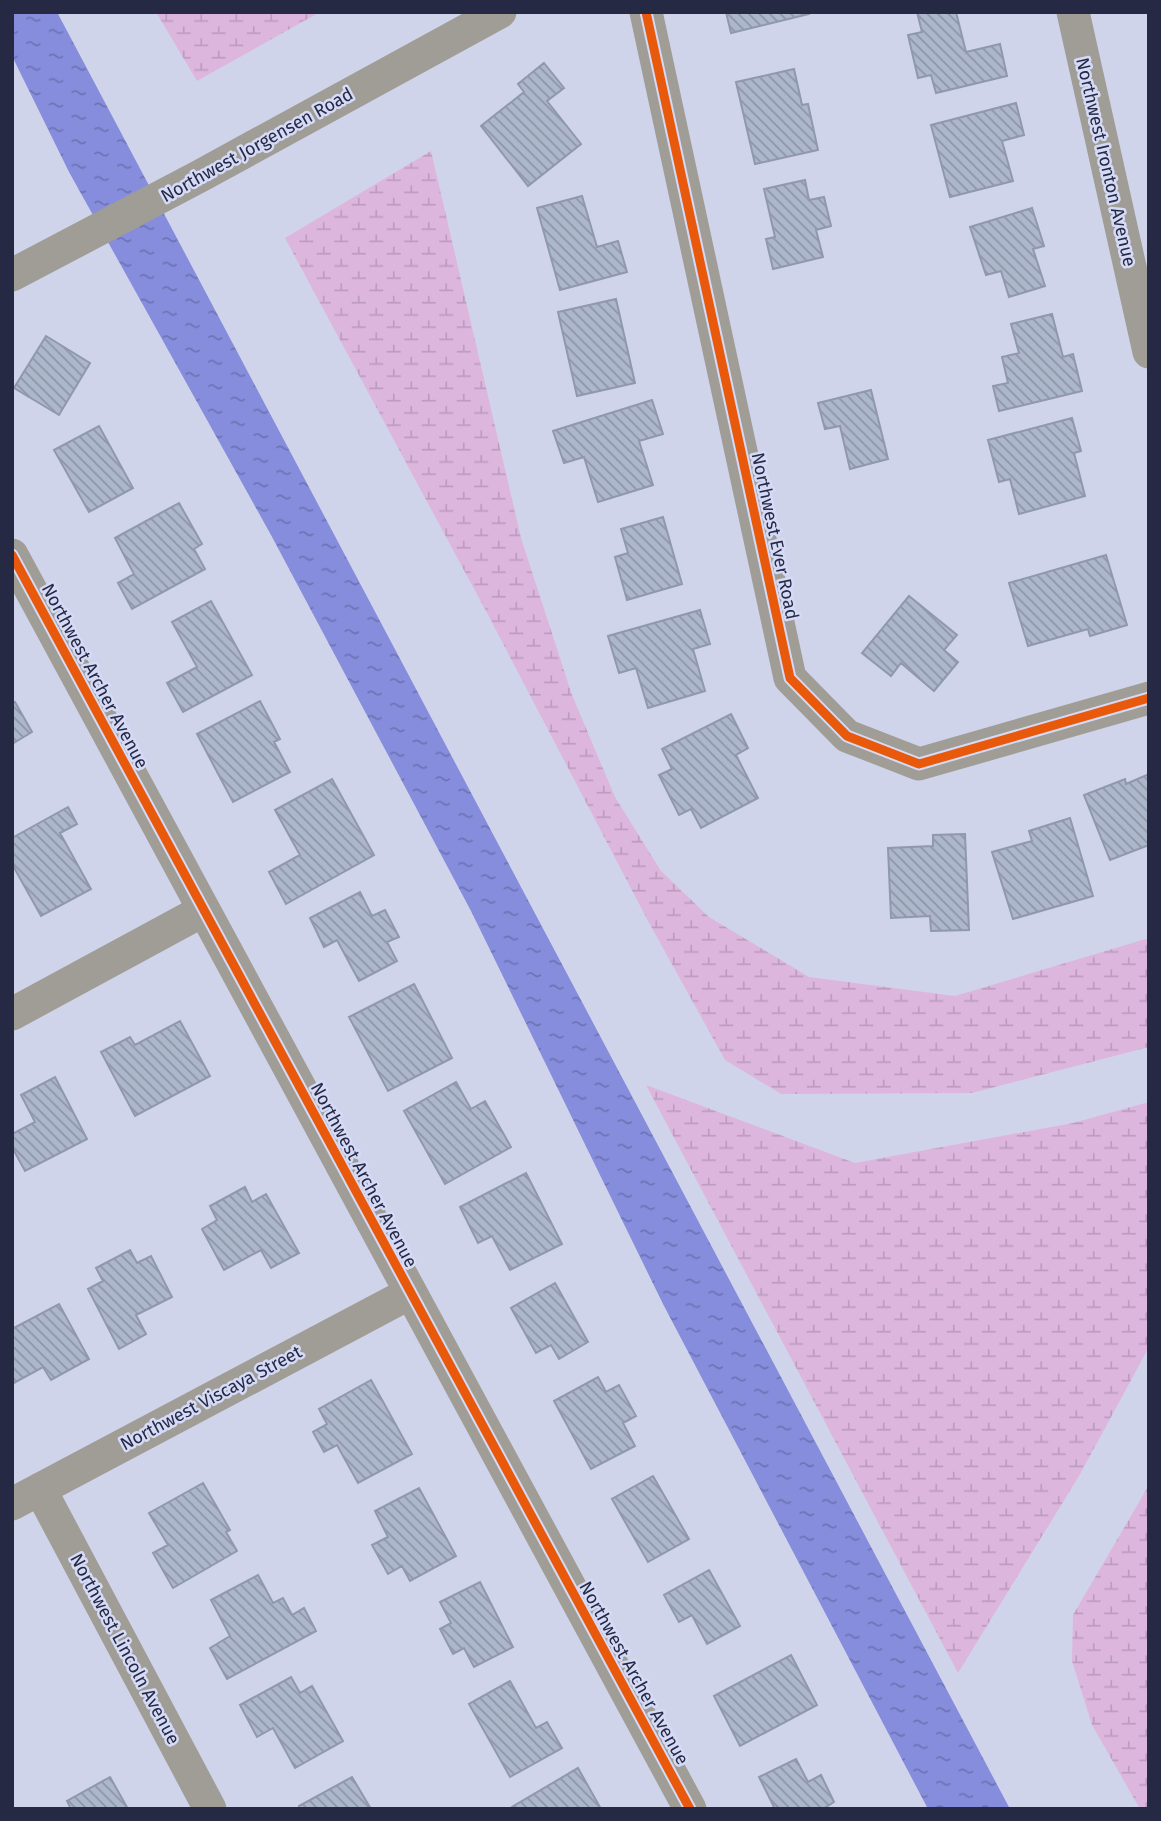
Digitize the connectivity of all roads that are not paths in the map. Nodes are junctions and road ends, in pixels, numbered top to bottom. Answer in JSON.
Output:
{"nodes":[{"id":1,"x":500,"y":12,"type":"edge"},
{"id":2,"x":646,"y":12,"type":"edge"},
{"id":3,"x":1073,"y":12,"type":"edge"},
{"id":4,"x":12,"y":275,"type":"edge"},
{"id":5,"x":1149,"y":352,"type":"edge"},
{"id":6,"x":12,"y":555,"type":"edge"},
{"id":7,"x":1149,"y":698,"type":"edge"},
{"id":8,"x":204,"y":910,"type":"junction"},
{"id":9,"x":12,"y":1014,"type":"edge"},
{"id":10,"x":410,"y":1293,"type":"junction"},
{"id":11,"x":26,"y":1496,"type":"edge"},
{"id":12,"x":210,"y":1809,"type":"edge"},
{"id":13,"x":690,"y":1809,"type":"edge"}],
"edges":[{"from":1,"to":4,"type":"street","name":"Northwest Jorgensen Road"},
{"from":2,"to":7,"type":"street","name":"Northwest Ever Road"},
{"from":3,"to":5,"type":"street","name":"Northwest Ironton Avenue"},
{"from":6,"to":8,"type":"street","name":"Northwest Archer Avenue"},
{"from":8,"to":9,"type":"street"},
{"from":8,"to":10,"type":"street","name":"Northwest Archer Avenue"},
{"from":10,"to":11,"type":"street","name":"Northwest Viscaya Street"},
{"from":10,"to":13,"type":"street","name":"Northwest Archer Avenue"},
{"from":11,"to":12,"type":"street","name":"Northwest Lincoln Avenue"}]}
